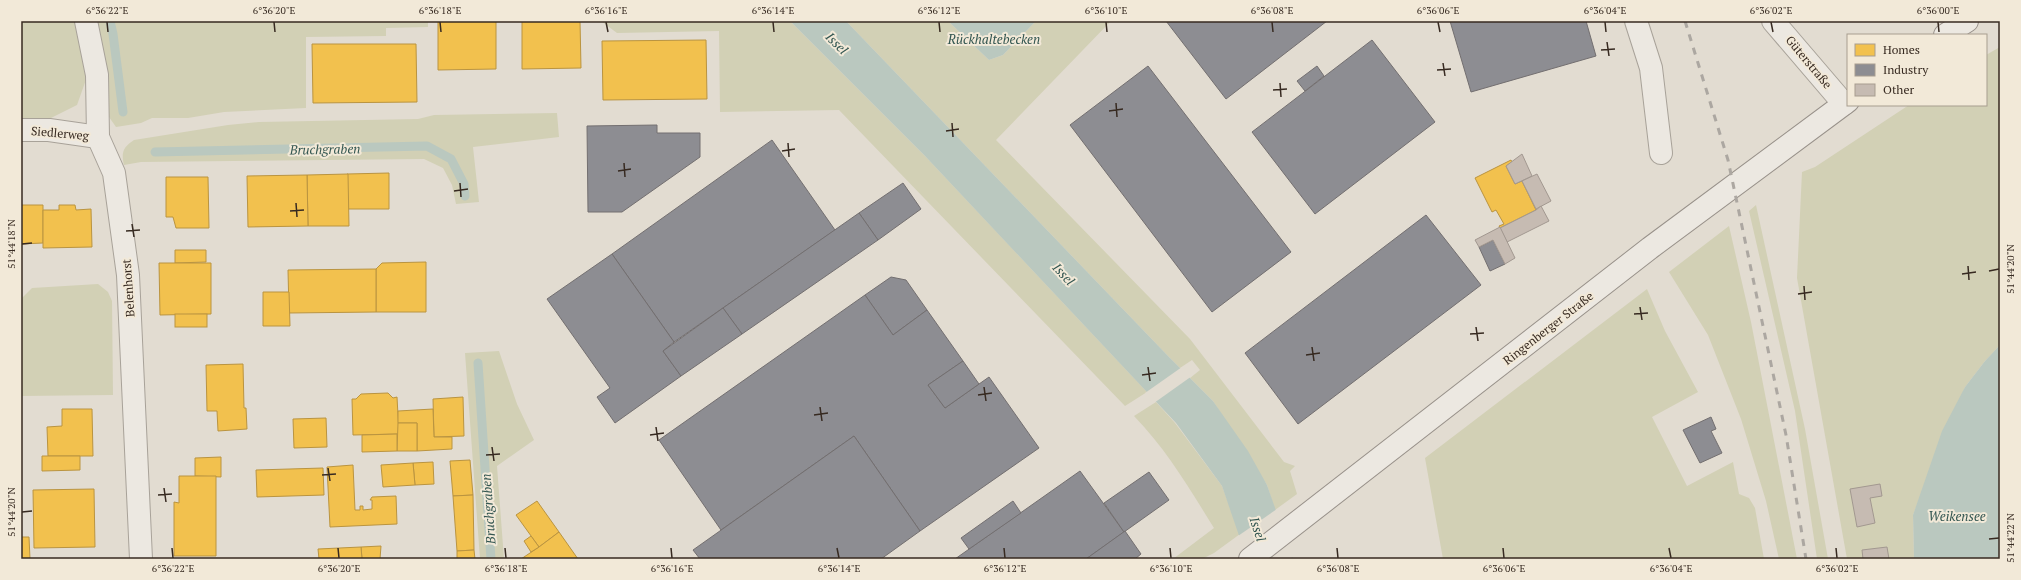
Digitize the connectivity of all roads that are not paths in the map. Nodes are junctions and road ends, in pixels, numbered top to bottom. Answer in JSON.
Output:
{"nodes":[{"id":1,"x":86,"y":21,"type":"edge"},
{"id":2,"x":1636,"y":21,"type":"edge"},
{"id":3,"x":1773,"y":21,"type":"edge"},
{"id":4,"x":1967,"y":21,"type":"edge"},
{"id":5,"x":1947,"y":34,"type":"edge"},
{"id":6,"x":1846,"y":103,"type":"edge"},
{"id":7,"x":21,"y":130,"type":"edge"},
{"id":8,"x":98,"y":137,"type":"junction"},
{"id":9,"x":1660,"y":153,"type":"dead end"},
{"id":10,"x":141,"y":559,"type":"edge"},
{"id":11,"x":1250,"y":559,"type":"edge"}],
"edges":[{"from":1,"to":8,"type":"street","name":"Belenhorst"},
{"from":2,"to":9,"type":"street"},
{"from":3,"to":6,"type":"street","name":"Güterstraße"},
{"from":4,"to":5,"type":"street"},
{"from":6,"to":11,"type":"street","name":"Ringenberger Straße"},
{"from":7,"to":8,"type":"street","name":"Siedlerweg"},
{"from":8,"to":10,"type":"street","name":"Belenhorst"}]}
